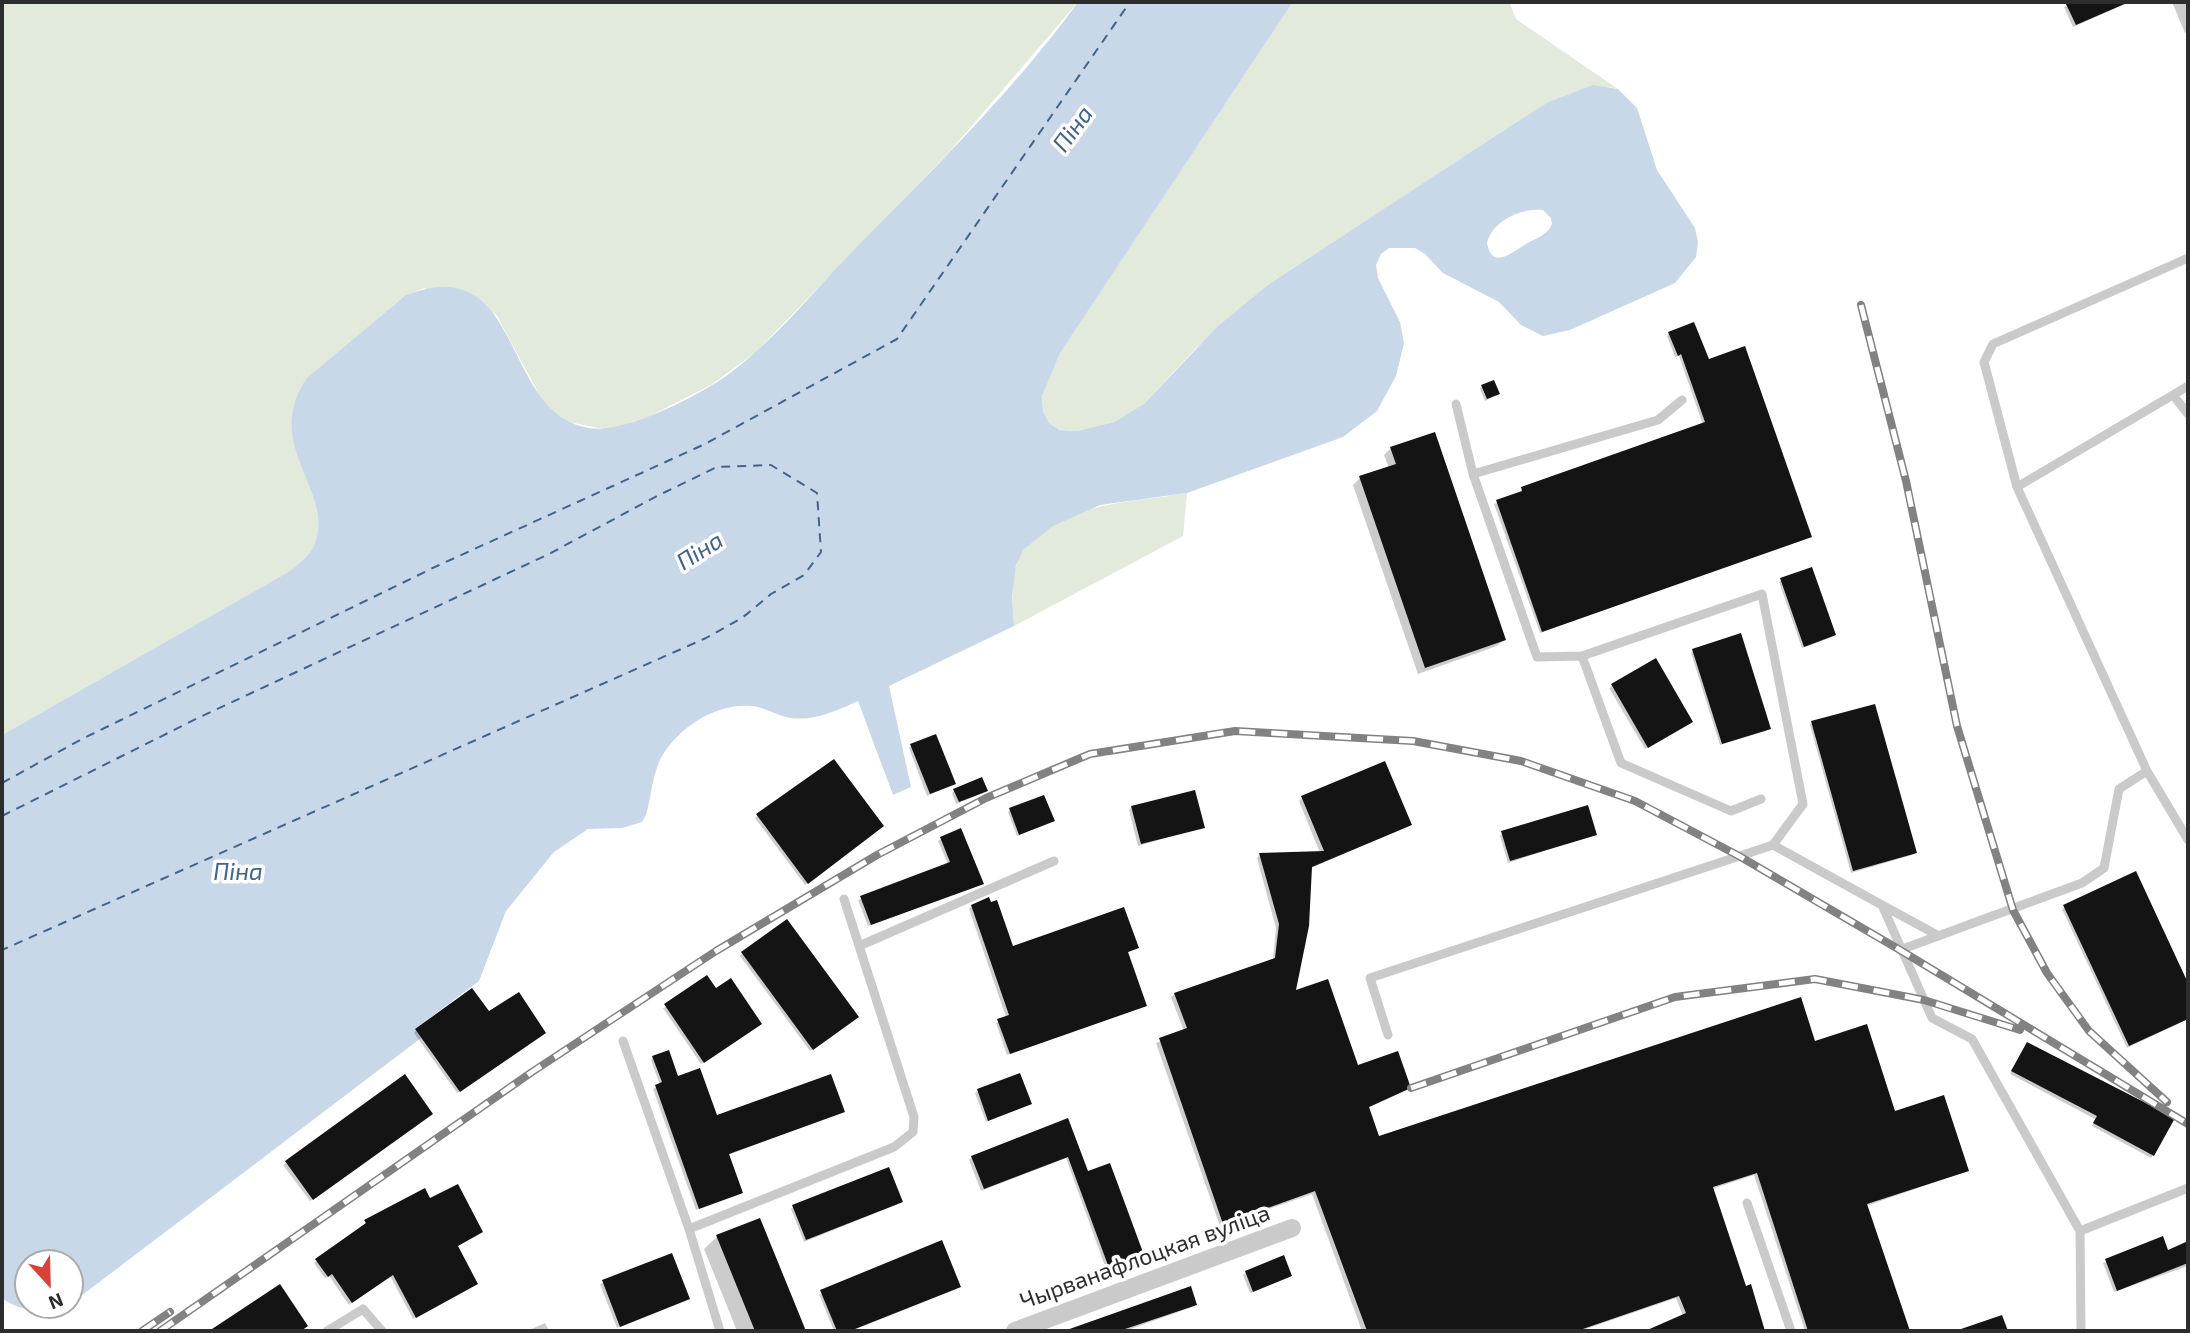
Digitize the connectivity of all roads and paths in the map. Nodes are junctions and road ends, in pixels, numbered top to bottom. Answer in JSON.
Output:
{"nodes":[{"id":1,"x":2188,"y":258,"type":"edge"},
{"id":2,"x":2188,"y":386,"type":"edge"},
{"id":3,"x":2173,"y":395,"type":"junction"},
{"id":4,"x":1682,"y":400,"type":"dead end"},
{"id":5,"x":1456,"y":404,"type":"dead end"},
{"id":6,"x":2188,"y":414,"type":"edge"},
{"id":7,"x":1474,"y":474,"type":"junction"},
{"id":8,"x":2017,"y":487,"type":"junction"},
{"id":9,"x":1582,"y":656,"type":"junction"},
{"id":10,"x":2147,"y":771,"type":"junction"},
{"id":11,"x":1761,"y":799,"type":"dead end"},
{"id":12,"x":2188,"y":840,"type":"edge"},
{"id":13,"x":1773,"y":845,"type":"junction"},
{"id":14,"x":1054,"y":861,"type":"dead end"},
{"id":15,"x":844,"y":898,"type":"dead end"},
{"id":16,"x":1882,"y":905,"type":"junction"},
{"id":17,"x":1939,"y":936,"type":"junction"},
{"id":18,"x":859,"y":946,"type":"junction"},
{"id":19,"x":1900,"y":950,"type":"junction"},
{"id":20,"x":1388,"y":1035,"type":"dead end"},
{"id":21,"x":623,"y":1041,"type":"dead end"},
{"id":22,"x":2188,"y":1188,"type":"edge"},
{"id":23,"x":1747,"y":1202,"type":"dead end"},
{"id":24,"x":1292,"y":1228,"type":"dead end"},
{"id":25,"x":689,"y":1229,"type":"junction"},
{"id":26,"x":2080,"y":1231,"type":"junction"},
{"id":27,"x":327,"y":1331,"type":"edge"},
{"id":28,"x":382,"y":1331,"type":"edge"},
{"id":29,"x":720,"y":1331,"type":"edge"},
{"id":30,"x":1015,"y":1331,"type":"edge"},
{"id":31,"x":1791,"y":1331,"type":"edge"},
{"id":32,"x":2081,"y":1331,"type":"edge"}],
"edges":[{"from":1,"to":8,"type":"lane"},
{"from":2,"to":3,"type":"lane"},
{"from":3,"to":6,"type":"lane"},
{"from":3,"to":8,"type":"lane"},
{"from":4,"to":7,"type":"lane"},
{"from":5,"to":7,"type":"lane"},
{"from":7,"to":9,"type":"lane"},
{"from":8,"to":10,"type":"lane"},
{"from":9,"to":11,"type":"lane"},
{"from":9,"to":13,"type":"lane"},
{"from":10,"to":12,"type":"lane"},
{"from":10,"to":17,"type":"lane"},
{"from":13,"to":16,"type":"lane"},
{"from":13,"to":20,"type":"lane"},
{"from":14,"to":18,"type":"lane"},
{"from":15,"to":18,"type":"lane"},
{"from":16,"to":17,"type":"lane"},
{"from":16,"to":19,"type":"lane"},
{"from":17,"to":19,"type":"lane"},
{"from":18,"to":25,"type":"lane"},
{"from":19,"to":26,"type":"lane"},
{"from":21,"to":25,"type":"lane"},
{"from":22,"to":26,"type":"lane"},
{"from":23,"to":31,"type":"lane"},
{"from":24,"to":30,"type":"street","name":"Чырванафлоцкая вуліца"},
{"from":25,"to":29,"type":"lane"},
{"from":26,"to":32,"type":"lane"},
{"from":27,"to":28,"type":"lane"}]}
